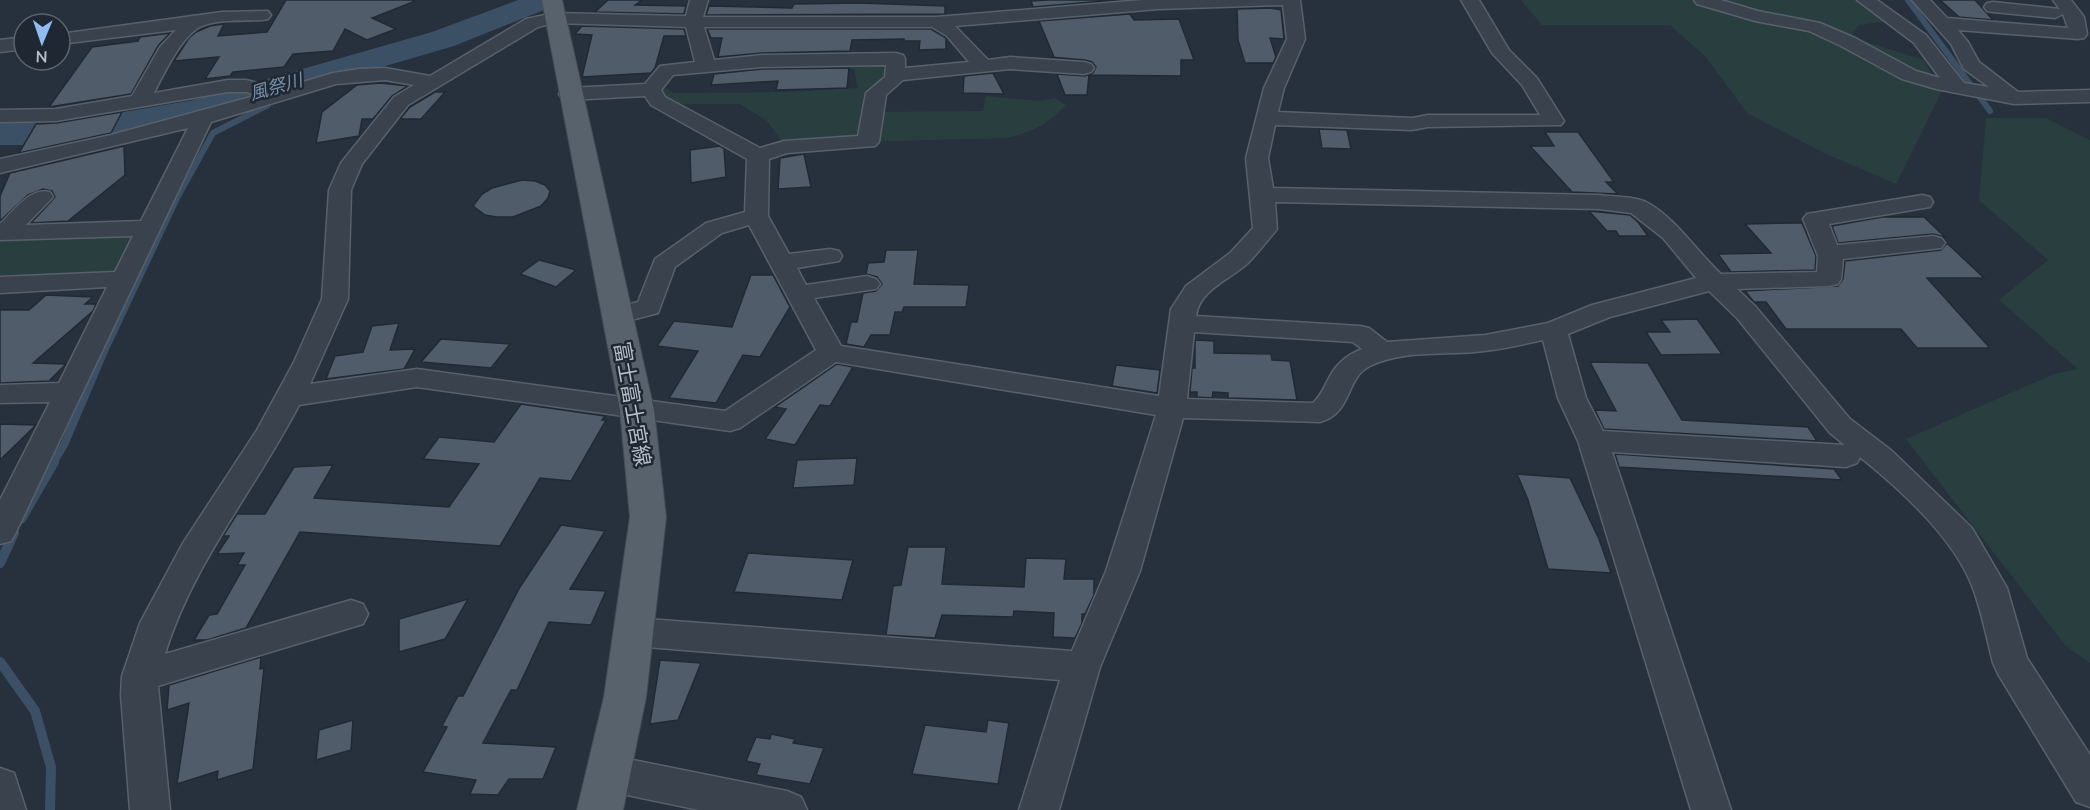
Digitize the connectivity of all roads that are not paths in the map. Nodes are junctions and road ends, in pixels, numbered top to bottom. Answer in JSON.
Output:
{"nodes":[{"id":1,"x":231,"y":0,"type":"edge"},
{"id":2,"x":699,"y":0,"type":"edge"},
{"id":3,"x":816,"y":0,"type":"edge"},
{"id":4,"x":1286,"y":0,"type":"edge"},
{"id":5,"x":1291,"y":0,"type":"edge"},
{"id":6,"x":1470,"y":0,"type":"edge"},
{"id":7,"x":1702,"y":0,"type":"edge"},
{"id":8,"x":1866,"y":0,"type":"edge"},
{"id":9,"x":1921,"y":0,"type":"edge"},
{"id":10,"x":1157,"y":2,"type":"edge"},
{"id":11,"x":1039,"y":7,"type":"edge"},
{"id":12,"x":1993,"y":7,"type":"dead end"},
{"id":13,"x":553,"y":8,"type":"edge"},
{"id":14,"x":2075,"y":10,"type":"edge"},
{"id":15,"x":262,"y":15,"type":"dead end"},
{"id":16,"x":222,"y":17,"type":"junction"},
{"id":17,"x":194,"y":22,"type":"junction"},
{"id":18,"x":693,"y":22,"type":"junction"},
{"id":19,"x":810,"y":22,"type":"junction"},
{"id":20,"x":936,"y":22,"type":"junction"},
{"id":21,"x":1942,"y":23,"type":"junction"},
{"id":22,"x":72,"y":37,"type":"edge"},
{"id":23,"x":802,"y":59,"type":"junction"},
{"id":24,"x":982,"y":65,"type":"junction"},
{"id":25,"x":706,"y":67,"type":"junction"},
{"id":26,"x":1084,"y":68,"type":"dead end"},
{"id":27,"x":896,"y":75,"type":"junction"},
{"id":28,"x":433,"y":82,"type":"junction"},
{"id":29,"x":1957,"y":87,"type":"junction"},
{"id":30,"x":651,"y":90,"type":"junction"},
{"id":31,"x":279,"y":94,"type":"junction"},
{"id":32,"x":569,"y":94,"type":"junction"},
{"id":33,"x":2090,"y":96,"type":"edge"},
{"id":34,"x":2014,"y":98,"type":"junction"},
{"id":35,"x":140,"y":101,"type":"junction"},
{"id":36,"x":0,"y":116,"type":"edge"},
{"id":37,"x":202,"y":118,"type":"junction"},
{"id":38,"x":1266,"y":118,"type":"junction"},
{"id":39,"x":758,"y":156,"type":"junction"},
{"id":40,"x":0,"y":166,"type":"edge"},
{"id":41,"x":1263,"y":195,"type":"junction"},
{"id":42,"x":42,"y":197,"type":"dead end"},
{"id":43,"x":1922,"y":202,"type":"dead end"},
{"id":44,"x":756,"y":216,"type":"junction"},
{"id":45,"x":150,"y":228,"type":"junction"},
{"id":46,"x":2,"y":233,"type":"edge"},
{"id":47,"x":1933,"y":243,"type":"dead end"},
{"id":48,"x":830,"y":256,"type":"dead end"},
{"id":49,"x":1830,"y":256,"type":"junction"},
{"id":50,"x":781,"y":263,"type":"junction"},
{"id":51,"x":125,"y":279,"type":"junction"},
{"id":52,"x":1716,"y":282,"type":"junction"},
{"id":53,"x":867,"y":284,"type":"dead end"},
{"id":54,"x":0,"y":285,"type":"edge"},
{"id":55,"x":799,"y":294,"type":"junction"},
{"id":56,"x":616,"y":316,"type":"junction"},
{"id":57,"x":1181,"y":323,"type":"junction"},
{"id":58,"x":1554,"y":330,"type":"junction"},
{"id":59,"x":1382,"y":351,"type":"junction"},
{"id":60,"x":831,"y":353,"type":"junction"},
{"id":61,"x":69,"y":392,"type":"junction"},
{"id":62,"x":0,"y":394,"type":"edge"},
{"id":63,"x":288,"y":397,"type":"junction"},
{"id":64,"x":1172,"y":408,"type":"junction"},
{"id":65,"x":638,"y":410,"type":"junction"},
{"id":66,"x":1593,"y":441,"type":"junction"},
{"id":67,"x":1846,"y":456,"type":"dead end"},
{"id":68,"x":0,"y":531,"type":"edge"},
{"id":69,"x":351,"y":614,"type":"dead end"},
{"id":70,"x":634,"y":633,"type":"junction"},
{"id":71,"x":1082,"y":667,"type":"junction"},
{"id":72,"x":140,"y":676,"type":"junction"},
{"id":73,"x":608,"y":772,"type":"junction"},
{"id":74,"x":0,"y":786,"type":"edge"},
{"id":75,"x":2090,"y":789,"type":"edge"},
{"id":76,"x":6,"y":810,"type":"edge"},
{"id":77,"x":150,"y":810,"type":"edge"},
{"id":78,"x":600,"y":810,"type":"edge"},
{"id":79,"x":787,"y":810,"type":"edge"},
{"id":80,"x":1039,"y":810,"type":"edge"},
{"id":81,"x":1711,"y":810,"type":"edge"}],
"edges":[{"from":1,"to":16,"type":"street"},
{"from":2,"to":18,"type":"street"},
{"from":3,"to":19,"type":"street"},
{"from":4,"to":10,"type":"street"},
{"from":5,"to":38,"type":"street"},
{"from":6,"to":38,"type":"street"},
{"from":7,"to":29,"type":"street"},
{"from":8,"to":29,"type":"street"},
{"from":9,"to":21,"type":"street"},
{"from":10,"to":11,"type":"street"},
{"from":11,"to":20,"type":"street"},
{"from":12,"to":14,"type":"street"},
{"from":13,"to":18,"type":"street"},
{"from":13,"to":28,"type":"street"},
{"from":13,"to":32,"type":"main road","name":"富士富士宮線"},
{"from":14,"to":21,"type":"street"},
{"from":15,"to":16,"type":"street"},
{"from":16,"to":17,"type":"street"},
{"from":17,"to":22,"type":"street"},
{"from":17,"to":35,"type":"street"},
{"from":18,"to":19,"type":"street"},
{"from":18,"to":25,"type":"street"},
{"from":19,"to":20,"type":"street"},
{"from":19,"to":23,"type":"street"},
{"from":20,"to":24,"type":"street"},
{"from":21,"to":34,"type":"street"},
{"from":23,"to":25,"type":"street"},
{"from":23,"to":27,"type":"street"},
{"from":24,"to":26,"type":"street"},
{"from":24,"to":27,"type":"street"},
{"from":25,"to":30,"type":"street"},
{"from":27,"to":39,"type":"street"},
{"from":28,"to":31,"type":"street"},
{"from":28,"to":63,"type":"street"},
{"from":29,"to":34,"type":"street"},
{"from":30,"to":32,"type":"street"},
{"from":30,"to":39,"type":"street"},
{"from":31,"to":35,"type":"street"},
{"from":31,"to":37,"type":"street"},
{"from":32,"to":56,"type":"main road","name":"富士富士宮線"},
{"from":33,"to":34,"type":"street"},
{"from":35,"to":36,"type":"street"},
{"from":37,"to":40,"type":"street"},
{"from":37,"to":45,"type":"street"},
{"from":38,"to":41,"type":"street"},
{"from":39,"to":44,"type":"street"},
{"from":41,"to":52,"type":"street"},
{"from":41,"to":57,"type":"street"},
{"from":42,"to":46,"type":"street"},
{"from":43,"to":49,"type":"street"},
{"from":44,"to":50,"type":"street"},
{"from":44,"to":56,"type":"street"},
{"from":45,"to":46,"type":"street"},
{"from":45,"to":51,"type":"street"},
{"from":47,"to":49,"type":"street"},
{"from":48,"to":50,"type":"street"},
{"from":49,"to":52,"type":"street"},
{"from":50,"to":55,"type":"street"},
{"from":51,"to":54,"type":"street"},
{"from":51,"to":61,"type":"street"},
{"from":52,"to":58,"type":"street"},
{"from":52,"to":75,"type":"street"},
{"from":53,"to":55,"type":"street"},
{"from":55,"to":60,"type":"street"},
{"from":56,"to":65,"type":"main road","name":"富士富士宮線"},
{"from":57,"to":59,"type":"street"},
{"from":57,"to":64,"type":"street"},
{"from":58,"to":59,"type":"street"},
{"from":58,"to":66,"type":"street"},
{"from":59,"to":64,"type":"street"},
{"from":60,"to":64,"type":"street"},
{"from":60,"to":65,"type":"street"},
{"from":61,"to":62,"type":"street"},
{"from":61,"to":68,"type":"street"},
{"from":63,"to":65,"type":"street"},
{"from":63,"to":72,"type":"street"},
{"from":64,"to":71,"type":"street"},
{"from":65,"to":70,"type":"main road","name":"富士富士宮線"},
{"from":66,"to":67,"type":"street"},
{"from":66,"to":81,"type":"street"},
{"from":69,"to":72,"type":"street"},
{"from":70,"to":71,"type":"street"},
{"from":70,"to":73,"type":"main road","name":"富士富士宮線"},
{"from":71,"to":80,"type":"street"},
{"from":72,"to":77,"type":"street"},
{"from":73,"to":78,"type":"main road","name":"富士富士宮線"},
{"from":73,"to":79,"type":"street"},
{"from":74,"to":76,"type":"street"}]}
